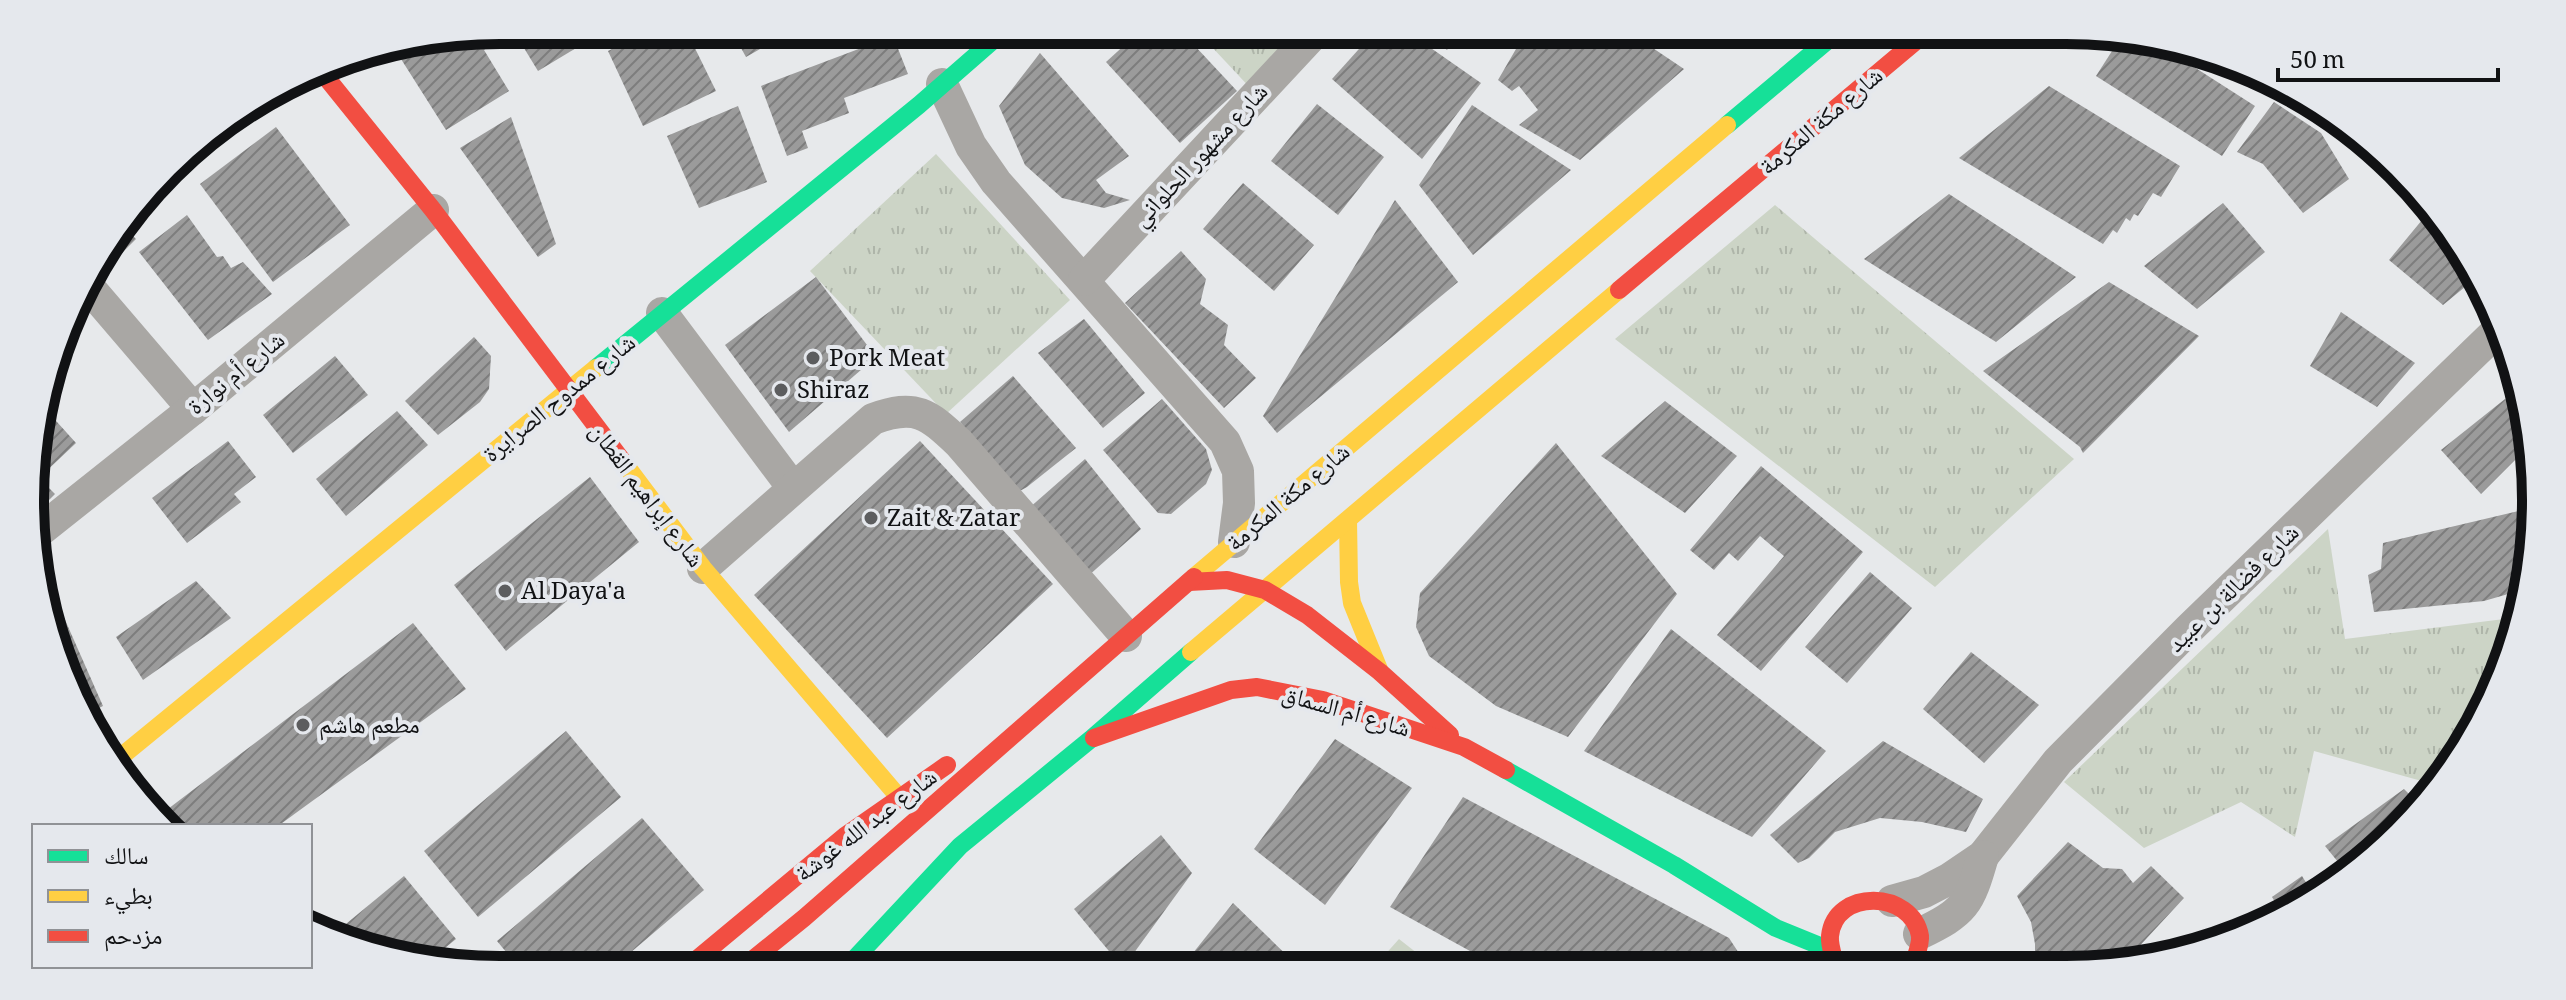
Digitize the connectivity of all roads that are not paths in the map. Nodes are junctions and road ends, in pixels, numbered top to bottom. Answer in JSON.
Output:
{"nodes":[{"id":1,"x":989,"y":44,"type":"edge"},
{"id":2,"x":1304,"y":44,"type":"edge"},
{"id":3,"x":1823,"y":44,"type":"edge"},
{"id":4,"x":1912,"y":44,"type":"edge"},
{"id":5,"x":327,"y":78,"type":"edge"},
{"id":6,"x":942,"y":84,"type":"junction"},
{"id":7,"x":433,"y":210,"type":"junction"},
{"id":8,"x":1084,"y":280,"type":"junction"},
{"id":9,"x":94,"y":293,"type":"edge"},
{"id":10,"x":662,"y":313,"type":"junction"},
{"id":11,"x":2491,"y":336,"type":"edge"},
{"id":12,"x":568,"y":390,"type":"junction"},
{"id":13,"x":193,"y":409,"type":"junction"},
{"id":14,"x":793,"y":488,"type":"junction"},
{"id":15,"x":1348,"y":520,"type":"junction"},
{"id":16,"x":45,"y":527,"type":"edge"},
{"id":17,"x":1234,"y":542,"type":"junction"},
{"id":18,"x":703,"y":568,"type":"junction"},
{"id":19,"x":1189,"y":582,"type":"junction"},
{"id":20,"x":1265,"y":590,"type":"junction"},
{"id":21,"x":1126,"y":636,"type":"junction"},
{"id":22,"x":1380,"y":672,"type":"junction"},
{"id":23,"x":1059,"y":695,"type":"junction"},
{"id":24,"x":1091,"y":739,"type":"junction"},
{"id":25,"x":1464,"y":747,"type":"junction"},
{"id":26,"x":123,"y":755,"type":"edge"},
{"id":27,"x":897,"y":795,"type":"junction"},
{"id":28,"x":956,"y":850,"type":"junction"},
{"id":29,"x":1983,"y":856,"type":"junction"},
{"id":30,"x":1674,"y":865,"type":"junction"},
{"id":31,"x":1749,"y":890,"type":"dead end"},
{"id":32,"x":1892,"y":901,"type":"junction"},
{"id":33,"x":838,"y":949,"type":"dead end"},
{"id":34,"x":1920,"y":952,"type":"edge"},
{"id":35,"x":700,"y":956,"type":"edge"},
{"id":36,"x":757,"y":956,"type":"edge"},
{"id":37,"x":857,"y":956,"type":"edge"},
{"id":38,"x":1820,"y":956,"type":"edge"},
{"id":39,"x":1826,"y":956,"type":"edge"}],
"edges":[{"from":1,"to":6,"type":"main road","name":"شارع ممدوح الصرايرة"},
{"from":2,"to":8,"type":"street","name":"شارع مشهور الحلواني"},
{"from":3,"to":17,"type":"main road","name":"شارع مكة المكرمة"},
{"from":4,"to":15,"type":"main road","name":"شارع مكة المكرمة"},
{"from":5,"to":7,"type":"main road","name":"شارع إبراهيم القطان"},
{"from":6,"to":8,"type":"street"},
{"from":6,"to":10,"type":"main road","name":"شارع ممدوح الصرايرة"},
{"from":7,"to":12,"type":"main road","name":"شارع إبراهيم القطان"},
{"from":7,"to":13,"type":"street","name":"شارع أم نوارة"},
{"from":8,"to":17,"type":"street"},
{"from":9,"to":13,"type":"street"},
{"from":10,"to":12,"type":"main road","name":"شارع ممدوح الصرايرة"},
{"from":10,"to":14,"type":"street"},
{"from":11,"to":29,"type":"street","name":"شارع فضالة بن عبيد"},
{"from":12,"to":18,"type":"main road","name":"شارع إبراهيم القطان"},
{"from":12,"to":26,"type":"main road","name":"شارع ممدوح الصرايرة"},
{"from":13,"to":16,"type":"street","name":"شارع أم نوارة"},
{"from":14,"to":18,"type":"street"},
{"from":14,"to":21,"type":"street"},
{"from":15,"to":20,"type":"main road","name":"شارع مكة المكرمة"},
{"from":15,"to":22,"type":"main road"},
{"from":17,"to":19,"type":"main road","name":"شارع مكة المكرمة"},
{"from":18,"to":27,"type":"main road","name":"شارع إبراهيم القطان"},
{"from":19,"to":20,"type":"main road","name":"شارع أم السماق"},
{"from":19,"to":21,"type":"main road","name":"شارع مكة المكرمة"},
{"from":20,"to":22,"type":"main road","name":"شارع أم السماق"},
{"from":20,"to":24,"type":"main road","name":"شارع مكة المكرمة"},
{"from":21,"to":23,"type":"main road","name":"شارع مكة المكرمة"},
{"from":22,"to":25,"type":"main road","name":"شارع أم السماق"},
{"from":23,"to":27,"type":"main road","name":"شارع عبد الله غوشة"},
{"from":23,"to":36,"type":"main road","name":"شارع مكة المكرمة"},
{"from":24,"to":25,"type":"main road","name":"شارع أم السماق"},
{"from":24,"to":28,"type":"main road","name":"شارع مكة المكرمة"},
{"from":25,"to":30,"type":"main road","name":"شارع أم السماق"},
{"from":27,"to":35,"type":"main road","name":"شارع عبد الله غوشة"},
{"from":28,"to":33,"type":"main road"},
{"from":28,"to":37,"type":"main road","name":"شارع مكة المكرمة"},
{"from":29,"to":32,"type":"street","name":"شارع فضالة بن عبيد"},
{"from":29,"to":34,"type":"street","name":"شارع فضالة بن عبيد"},
{"from":30,"to":31,"type":"main road","name":"شارع أم السماق"},
{"from":30,"to":38,"type":"main road","name":"شارع أم السماق"},
{"from":32,"to":34,"type":"main road"},
{"from":32,"to":39,"type":"main road"}]}
